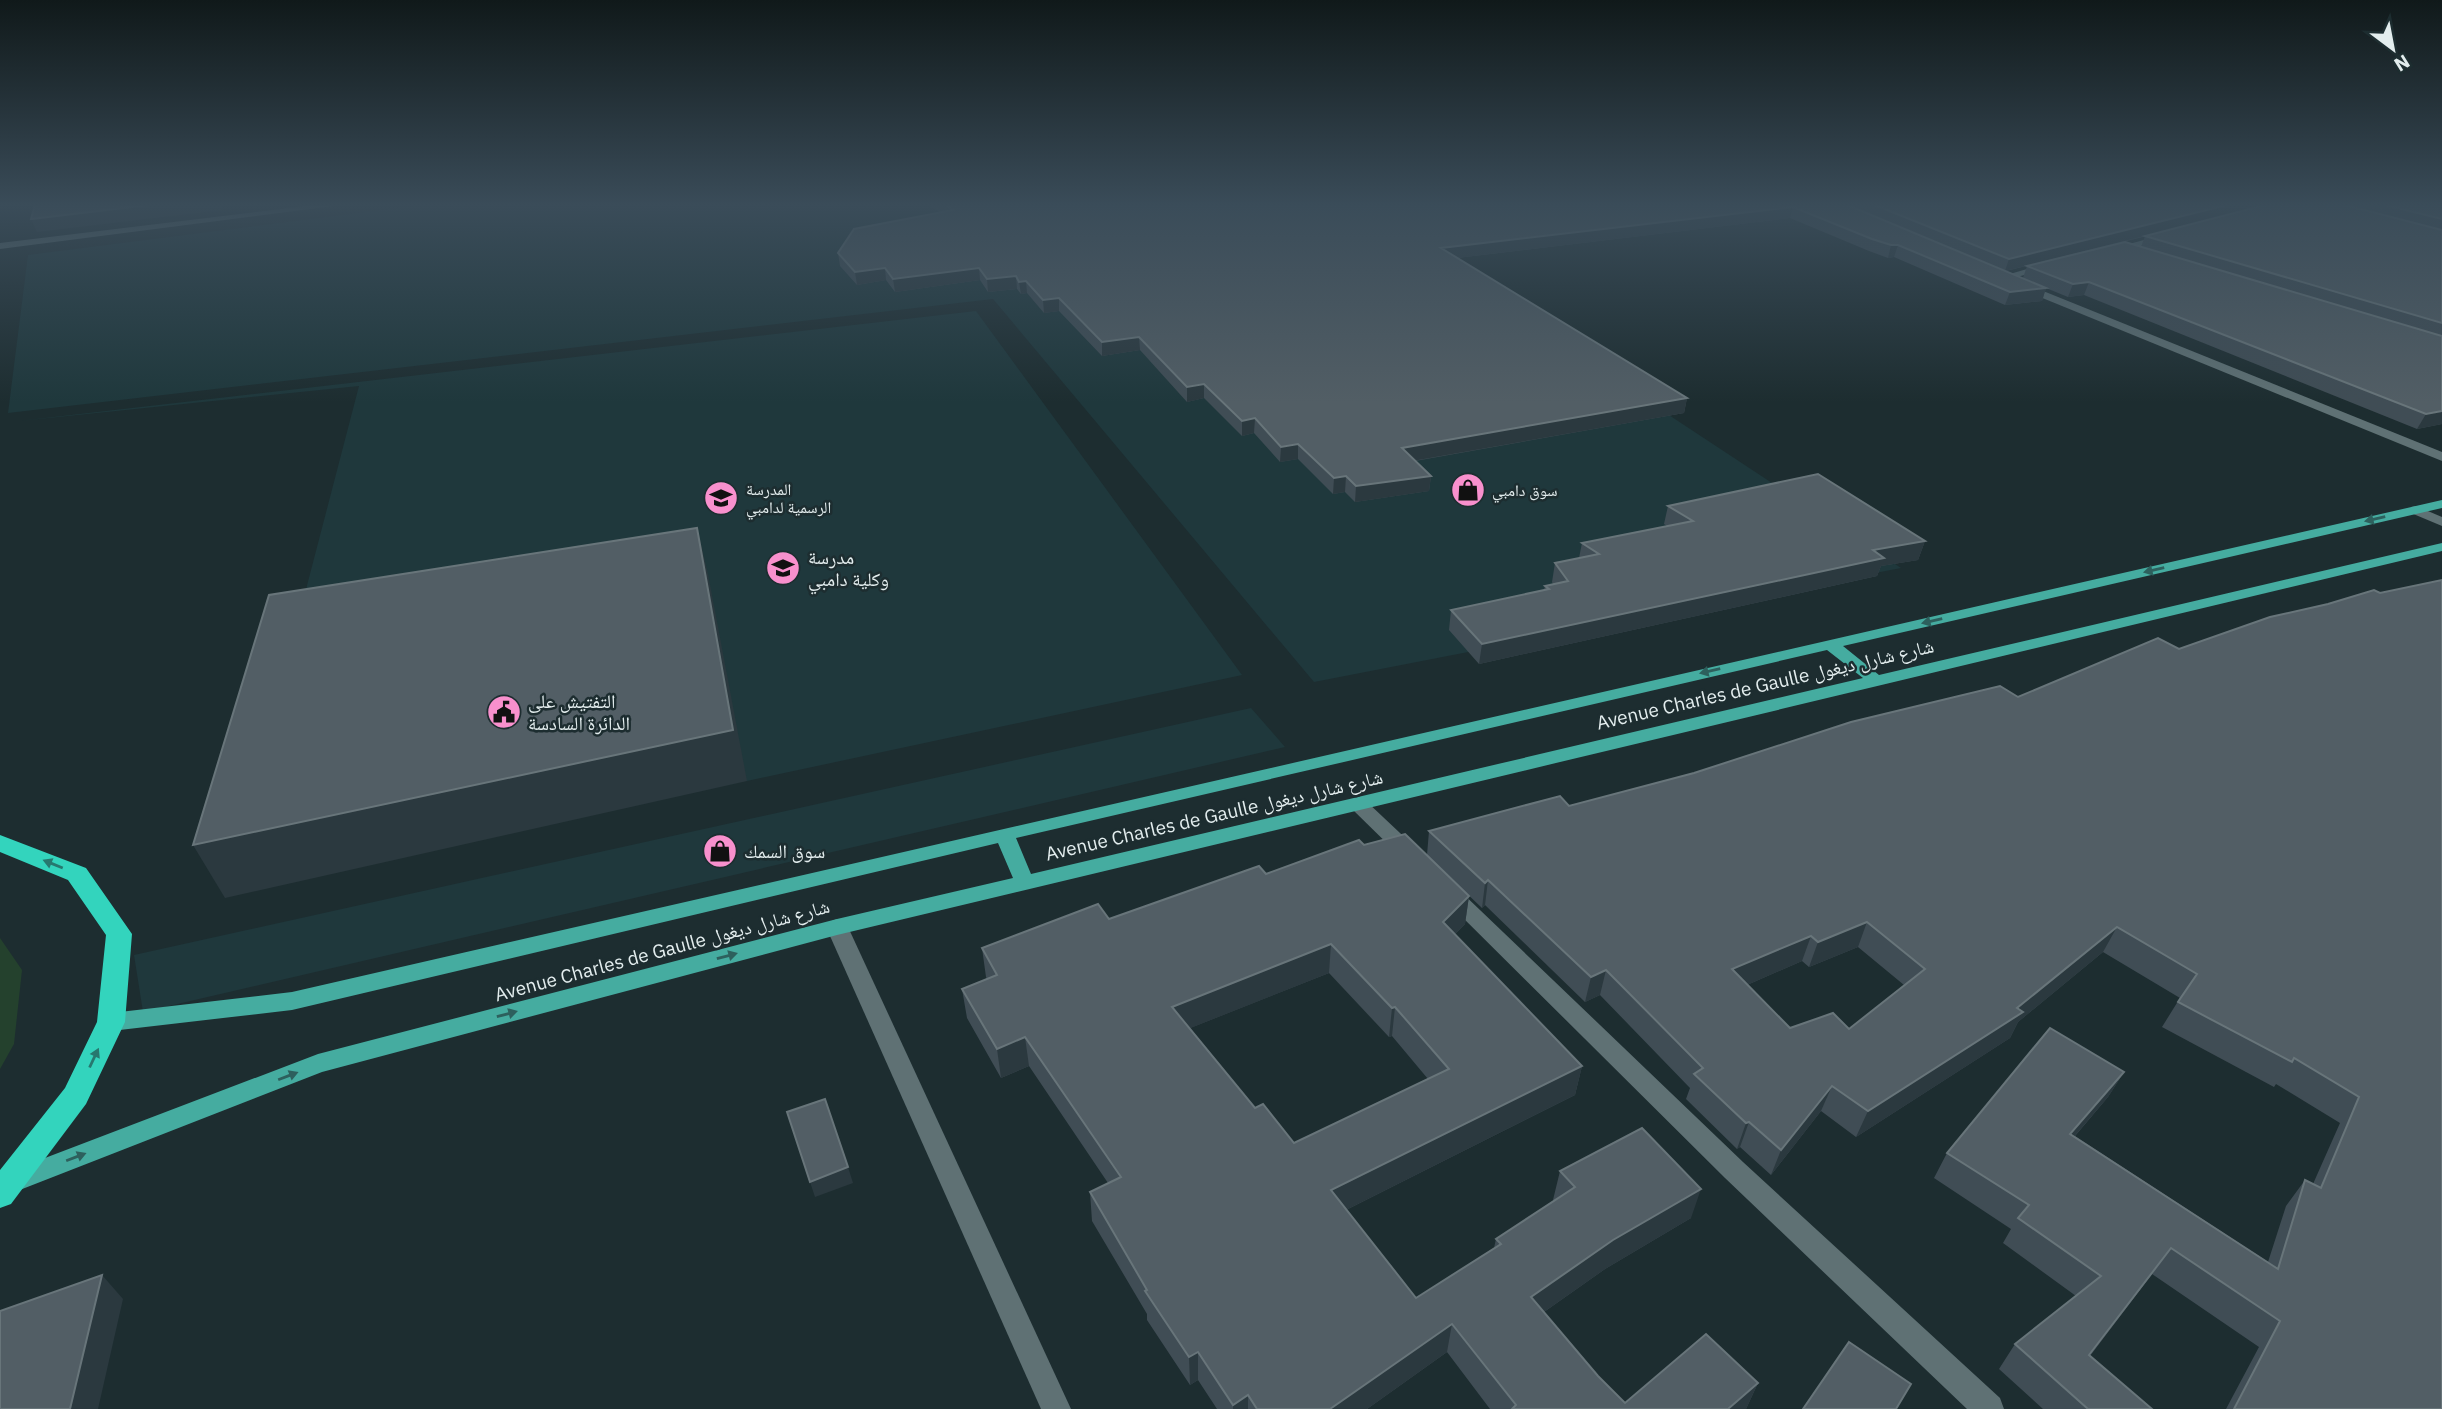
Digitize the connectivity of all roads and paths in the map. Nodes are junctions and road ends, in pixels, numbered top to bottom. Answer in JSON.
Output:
{"nodes":[{"id":1,"x":2035,"y":270,"type":"edge"},
{"id":2,"x":1989,"y":272,"type":"edge"},
{"id":3,"x":2001,"y":278,"type":"junction"},
{"id":4,"x":2442,"y":457,"type":"edge"},
{"id":5,"x":2442,"y":504,"type":"edge"},
{"id":6,"x":2416,"y":510,"type":"junction"},
{"id":7,"x":2442,"y":522,"type":"edge"},
{"id":8,"x":2442,"y":547,"type":"edge"},
{"id":9,"x":1830,"y":644,"type":"junction"},
{"id":10,"x":1877,"y":681,"type":"junction"},
{"id":11,"x":1359,"y":805,"type":"junction"},
{"id":12,"x":1004,"y":834,"type":"junction"},
{"id":13,"x":0,"y":843,"type":"edge"},
{"id":14,"x":1025,"y":883,"type":"junction"},
{"id":15,"x":837,"y":927,"type":"junction"},
{"id":16,"x":111,"y":1022,"type":"junction"},
{"id":17,"x":6,"y":1188,"type":"edge"},
{"id":18,"x":1056,"y":1409,"type":"edge"},
{"id":19,"x":1989,"y":1409,"type":"edge"}],
"edges":[{"from":1,"to":3,"type":"street"},
{"from":2,"to":3,"type":"street"},
{"from":3,"to":4,"type":"street"},
{"from":5,"to":6,"type":"main road","name":"Avenue Charles de Gaulle شارع شارل ديغول"},
{"from":6,"to":7,"type":"street"},
{"from":6,"to":9,"type":"main road","name":"Avenue Charles de Gaulle شارع شارل ديغول","one_way":true},
{"from":8,"to":10,"type":"main road","name":"Avenue Charles de Gaulle شارع شارل ديغول"},
{"from":9,"to":10,"type":"main road"},
{"from":9,"to":12,"type":"main road","name":"Avenue Charles de Gaulle شارع شارل ديغول","one_way":true},
{"from":10,"to":11,"type":"main road","name":"Avenue Charles de Gaulle شارع شارل ديغول"},
{"from":11,"to":14,"type":"main road","name":"Avenue Charles de Gaulle شارع شارل ديغول"},
{"from":11,"to":19,"type":"street"},
{"from":12,"to":14,"type":"main road"},
{"from":12,"to":16,"type":"main road","name":"Avenue Charles de Gaulle شارع شارل ديغول"},
{"from":16,"to":13,"type":"highway","one_way":true},
{"from":14,"to":15,"type":"main road","name":"Avenue Charles de Gaulle شارع شارل ديغول"},
{"from":17,"to":15,"type":"main road","name":"Avenue Charles de Gaulle شارع شارل ديغول","one_way":true},
{"from":15,"to":18,"type":"street"},
{"from":17,"to":16,"type":"highway","one_way":true}]}
